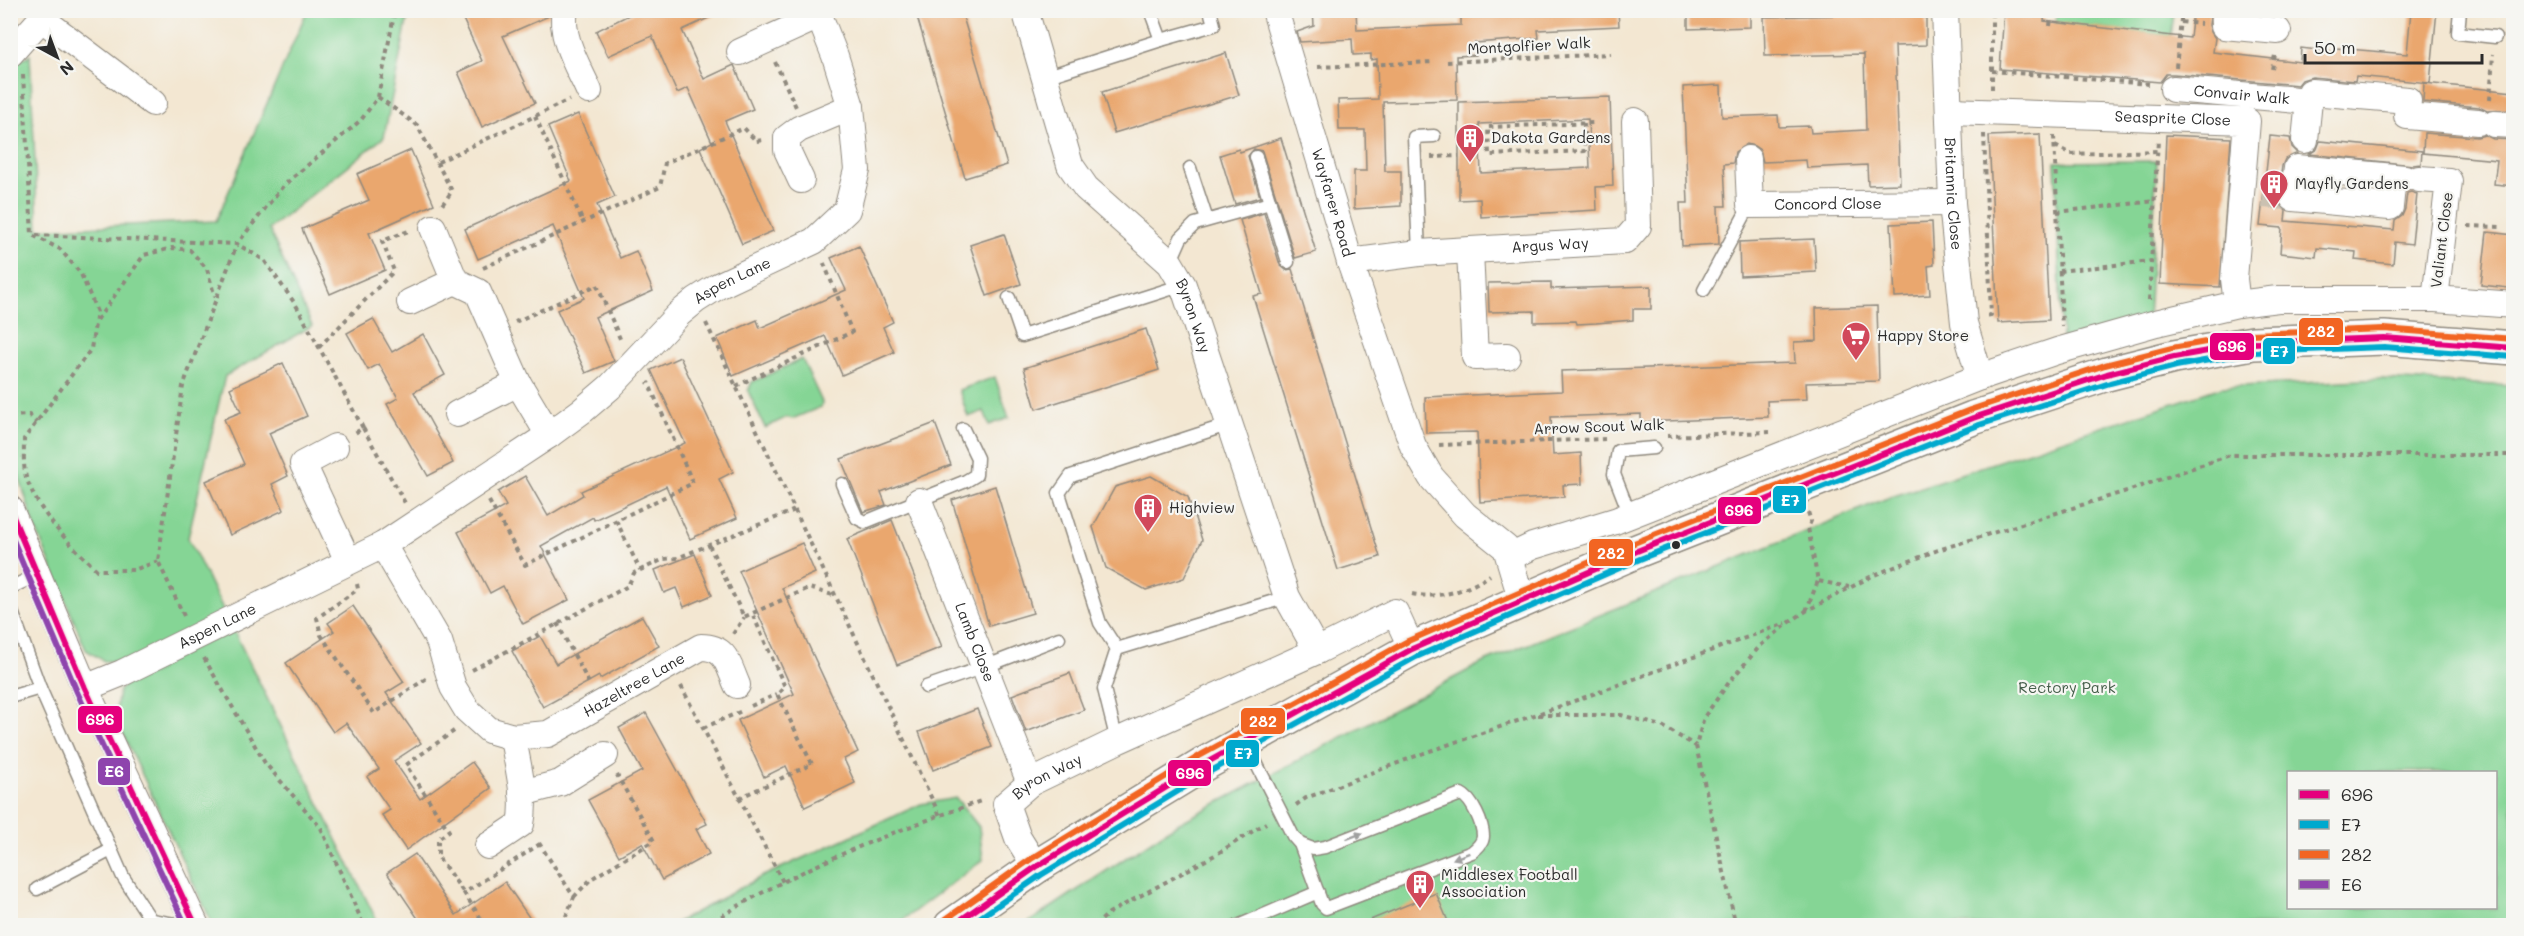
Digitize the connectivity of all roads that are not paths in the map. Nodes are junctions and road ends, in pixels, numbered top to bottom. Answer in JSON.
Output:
{"nodes":[{"id":1,"x":565,"y":10,"type":"edge"},
{"id":2,"x":1026,"y":10,"type":"edge"},
{"id":3,"x":1150,"y":10,"type":"edge"},
{"id":4,"x":1210,"y":10,"type":"edge"},
{"id":5,"x":1275,"y":10,"type":"edge"},
{"id":6,"x":1946,"y":10,"type":"edge"},
{"id":7,"x":2226,"y":10,"type":"edge"},
{"id":8,"x":2460,"y":10,"type":"edge"},
{"id":9,"x":818,"y":14,"type":"edge"},
{"id":10,"x":45,"y":15,"type":"edge"},
{"id":11,"x":2278,"y":31,"type":"dead end"},
{"id":12,"x":2494,"y":37,"type":"road end"},
{"id":13,"x":1161,"y":40,"type":"junction"},
{"id":14,"x":740,"y":52,"type":"dead end"},
{"id":15,"x":11,"y":54,"type":"edge"},
{"id":16,"x":1045,"y":77,"type":"junction"},
{"id":17,"x":2162,"y":87,"type":"road end"},
{"id":18,"x":589,"y":91,"type":"road end"},
{"id":19,"x":2310,"y":101,"type":"junction"},
{"id":20,"x":153,"y":103,"type":"dead end"},
{"id":21,"x":851,"y":107,"type":"junction"},
{"id":22,"x":1949,"y":111,"type":"junction"},
{"id":23,"x":2494,"y":118,"type":"edge"},
{"id":24,"x":1635,"y":121,"type":"dead end"},
{"id":25,"x":1434,"y":136,"type":"dead end"},
{"id":26,"x":2305,"y":140,"type":"dead end"},
{"id":27,"x":1256,"y":157,"type":"dead end"},
{"id":28,"x":1748,"y":159,"type":"dead end"},
{"id":29,"x":1190,"y":168,"type":"dead end"},
{"id":30,"x":801,"y":180,"type":"dead end"},
{"id":31,"x":2271,"y":196,"type":"junction"},
{"id":32,"x":1270,"y":202,"type":"junction"},
{"id":33,"x":1952,"y":203,"type":"junction"},
{"id":34,"x":1750,"y":205,"type":"junction"},
{"id":35,"x":1207,"y":220,"type":"junction"},
{"id":36,"x":429,"y":221,"type":"road end"},
{"id":37,"x":1470,"y":251,"type":"junction"},
{"id":38,"x":1419,"y":253,"type":"junction"},
{"id":39,"x":1288,"y":262,"type":"dead end"},
{"id":40,"x":1350,"y":262,"type":"junction"},
{"id":41,"x":1170,"y":263,"type":"junction"},
{"id":42,"x":455,"y":281,"type":"junction"},
{"id":43,"x":1183,"y":285,"type":"junction"},
{"id":44,"x":1704,"y":290,"type":"dead end"},
{"id":45,"x":1009,"y":298,"type":"dead end"},
{"id":46,"x":2390,"y":298,"type":"junction"},
{"id":47,"x":2435,"y":299,"type":"junction"},
{"id":48,"x":410,"y":302,"type":"dead end"},
{"id":49,"x":2237,"y":304,"type":"junction"},
{"id":50,"x":2514,"y":305,"type":"edge"},
{"id":51,"x":2384,"y":338,"type":"junction"},
{"id":52,"x":2514,"y":348,"type":"edge"},
{"id":53,"x":1507,"y":357,"type":"dead end"},
{"id":54,"x":1980,"y":377,"type":"junction"},
{"id":55,"x":518,"y":383,"type":"junction"},
{"id":56,"x":457,"y":414,"type":"dead end"},
{"id":57,"x":1230,"y":424,"type":"junction"},
{"id":58,"x":963,"y":429,"type":"dead end"},
{"id":59,"x":549,"y":435,"type":"junction"},
{"id":60,"x":1657,"y":442,"type":"road end"},
{"id":61,"x":335,"y":447,"type":"road end"},
{"id":62,"x":842,"y":484,"type":"dead end"},
{"id":63,"x":919,"y":501,"type":"junction"},
{"id":64,"x":10,"y":509,"type":"edge"},
{"id":65,"x":1630,"y":515,"type":"junction"},
{"id":66,"x":383,"y":545,"type":"junction"},
{"id":67,"x":1510,"y":557,"type":"junction"},
{"id":68,"x":348,"y":561,"type":"junction"},
{"id":69,"x":37,"y":575,"type":"junction"},
{"id":70,"x":10,"y":588,"type":"edge"},
{"id":71,"x":1287,"y":597,"type":"junction"},
{"id":72,"x":1522,"y":601,"type":"junction"},
{"id":73,"x":10,"y":606,"type":"edge"},
{"id":74,"x":1059,"y":638,"type":"dead end"},
{"id":75,"x":1117,"y":649,"type":"junction"},
{"id":76,"x":1412,"y":649,"type":"junction"},
{"id":77,"x":1317,"y":651,"type":"junction"},
{"id":78,"x":984,"y":667,"type":"junction"},
{"id":79,"x":737,"y":685,"type":"dead end"},
{"id":80,"x":926,"y":687,"type":"dead end"},
{"id":81,"x":40,"y":688,"type":"junction"},
{"id":82,"x":85,"y":688,"type":"junction"},
{"id":83,"x":10,"y":696,"type":"edge"},
{"id":84,"x":513,"y":737,"type":"junction"},
{"id":85,"x":1117,"y":741,"type":"junction"},
{"id":86,"x":1246,"y":741,"type":"junction"},
{"id":87,"x":605,"y":755,"type":"road end"},
{"id":88,"x":1030,"y":783,"type":"junction"},
{"id":89,"x":522,"y":792,"type":"junction"},
{"id":90,"x":1300,"y":844,"type":"junction"},
{"id":91,"x":488,"y":846,"type":"dead end"},
{"id":92,"x":111,"y":850,"type":"junction"},
{"id":93,"x":1036,"y":867,"type":"junction"},
{"id":94,"x":37,"y":889,"type":"dead end"},
{"id":95,"x":1318,"y":892,"type":"junction"},
{"id":96,"x":186,"y":926,"type":"edge"},
{"id":97,"x":196,"y":926,"type":"edge"},
{"id":98,"x":951,"y":926,"type":"edge"},
{"id":99,"x":1238,"y":926,"type":"edge"}],
"edges":[{"from":1,"to":18,"type":"street"},
{"from":2,"to":16,"type":"street","name":"Byron Way"},
{"from":3,"to":13,"type":"lane"},
{"from":4,"to":13,"type":"lane"},
{"from":5,"to":40,"type":"street","name":"Wayfarer Road"},
{"from":6,"to":22,"type":"street","name":"Britannia Close"},
{"from":7,"to":11,"type":"street"},
{"from":8,"to":12,"type":"lane"},
{"from":9,"to":14,"type":"street","name":"Aspen Lane"},
{"from":9,"to":21,"type":"street","name":"Aspen Lane"},
{"from":10,"to":15,"type":"street"},
{"from":10,"to":20,"type":"street"},
{"from":13,"to":16,"type":"lane"},
{"from":16,"to":41,"type":"street","name":"Byron Way"},
{"from":17,"to":19,"type":"street","name":"Convair Walk"},
{"from":19,"to":23,"type":"street","name":"Convair Walk"},
{"from":19,"to":26,"type":"street","name":"Convair Walk"},
{"from":21,"to":30,"type":"street"},
{"from":21,"to":59,"type":"street","name":"Aspen Lane"},
{"from":22,"to":31,"type":"street","name":"Seasprite Close"},
{"from":22,"to":33,"type":"street","name":"Britannia Close"},
{"from":24,"to":37,"type":"street","name":"Argus Way"},
{"from":25,"to":38,"type":"lane"},
{"from":27,"to":32,"type":"lane"},
{"from":28,"to":34,"type":"street"},
{"from":29,"to":35,"type":"lane"},
{"from":31,"to":47,"type":"street","name":"Valiant Close"},
{"from":31,"to":49,"type":"street","name":"Seasprite Close"},
{"from":32,"to":35,"type":"lane"},
{"from":32,"to":39,"type":"lane"},
{"from":33,"to":34,"type":"street","name":"Concord Close"},
{"from":33,"to":54,"type":"street","name":"Britannia Close"},
{"from":34,"to":44,"type":"lane"},
{"from":35,"to":41,"type":"lane"},
{"from":36,"to":42,"type":"street"},
{"from":37,"to":38,"type":"street","name":"Argus Way"},
{"from":37,"to":53,"type":"street"},
{"from":38,"to":40,"type":"street","name":"Argus Way"},
{"from":40,"to":67,"type":"street","name":"Wayfarer Road"},
{"from":41,"to":43,"type":"street","name":"Byron Way"},
{"from":42,"to":48,"type":"street"},
{"from":42,"to":55,"type":"street"},
{"from":43,"to":45,"type":"lane"},
{"from":43,"to":57,"type":"street","name":"Byron Way"},
{"from":46,"to":47,"type":"street"},
{"from":46,"to":49,"type":"street"},
{"from":46,"to":51,"type":"street"},
{"from":47,"to":50,"type":"street"},
{"from":49,"to":54,"type":"street"},
{"from":51,"to":52,"type":"main road"},
{"from":51,"to":72,"type":"main road"},
{"from":54,"to":65,"type":"street"},
{"from":55,"to":56,"type":"street"},
{"from":55,"to":59,"type":"street"},
{"from":57,"to":71,"type":"street","name":"Byron Way"},
{"from":57,"to":75,"type":"lane"},
{"from":58,"to":63,"type":"lane"},
{"from":59,"to":66,"type":"street","name":"Aspen Lane"},
{"from":60,"to":65,"type":"lane"},
{"from":61,"to":68,"type":"street"},
{"from":62,"to":63,"type":"lane"},
{"from":63,"to":78,"type":"street","name":"Lamb Close"},
{"from":64,"to":69,"type":"street"},
{"from":65,"to":67,"type":"street"},
{"from":66,"to":68,"type":"street","name":"Aspen Lane"},
{"from":66,"to":84,"type":"street","name":"Hazeltree Lane"},
{"from":67,"to":72,"type":"street","name":"Wayfarer Road"},
{"from":68,"to":82,"type":"street","name":"Aspen Lane"},
{"from":69,"to":70,"type":"lane"},
{"from":69,"to":82,"type":"street"},
{"from":71,"to":75,"type":"lane"},
{"from":71,"to":77,"type":"street","name":"Byron Way"},
{"from":72,"to":76,"type":"main road"},
{"from":73,"to":81,"type":"lane"},
{"from":74,"to":78,"type":"lane"},
{"from":75,"to":85,"type":"lane"},
{"from":76,"to":77,"type":"street","name":"Byron Way"},
{"from":76,"to":86,"type":"main road"},
{"from":77,"to":85,"type":"street","name":"Byron Way"},
{"from":78,"to":80,"type":"lane"},
{"from":78,"to":88,"type":"street","name":"Lamb Close"},
{"from":79,"to":84,"type":"street","name":"Hazeltree Lane"},
{"from":81,"to":83,"type":"lane"},
{"from":81,"to":92,"type":"lane"},
{"from":82,"to":97,"type":"street"},
{"from":84,"to":89,"type":"street"},
{"from":85,"to":88,"type":"street","name":"Byron Way"},
{"from":86,"to":90,"type":"lane"},
{"from":86,"to":93,"type":"main road"},
{"from":87,"to":89,"type":"street"},
{"from":88,"to":93,"type":"street","name":"Byron Way"},
{"from":89,"to":91,"type":"street"},
{"from":90,"to":95,"type":"lane"},
{"from":90,"to":95,"type":"lane","one_way":true},
{"from":92,"to":94,"type":"lane"},
{"from":92,"to":96,"type":"lane"},
{"from":93,"to":98,"type":"main road"},
{"from":95,"to":99,"type":"lane"}]}
